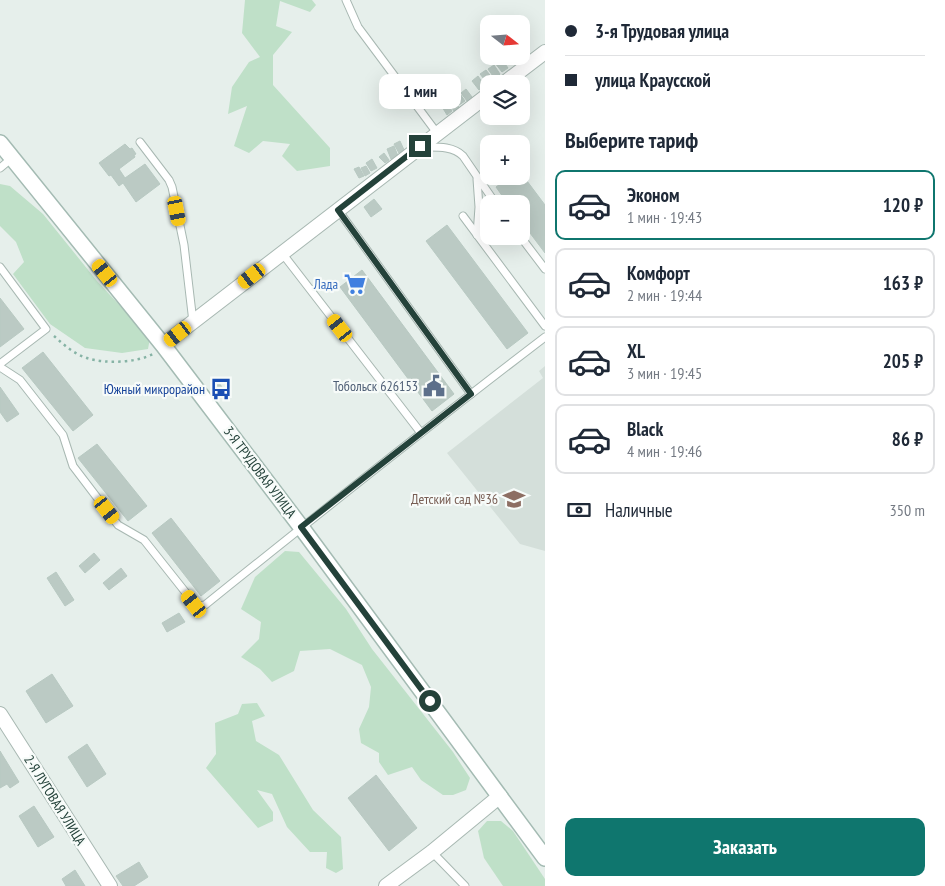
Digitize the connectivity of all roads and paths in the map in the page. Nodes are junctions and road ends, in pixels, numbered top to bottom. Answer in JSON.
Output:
{"nodes":[{"id":1,"x":346,"y":0,"type":"edge"},
{"id":2,"x":545,"y":52,"type":"edge"},
{"id":3,"x":515,"y":75,"type":"edge"},
{"id":4,"x":480,"y":101,"type":"edge"},
{"id":5,"x":437,"y":133,"type":"junction"},
{"id":6,"x":140,"y":142,"type":"dead end"},
{"id":7,"x":0,"y":143,"type":"edge"},
{"id":8,"x":420,"y":146,"type":"junction"},
{"id":9,"x":6,"y":163,"type":"edge"},
{"id":10,"x":477,"y":177,"type":"junction"},
{"id":11,"x":490,"y":195,"type":"edge"},
{"id":12,"x":338,"y":210,"type":"junction"},
{"id":13,"x":463,"y":216,"type":"dead end"},
{"id":14,"x":477,"y":236,"type":"junction"},
{"id":15,"x":527,"y":245,"type":"edge"},
{"id":16,"x":282,"y":254,"type":"junction"},
{"id":17,"x":0,"y":267,"type":"edge"},
{"id":18,"x":545,"y":269,"type":"edge"},
{"id":19,"x":193,"y":322,"type":"junction"},
{"id":20,"x":545,"y":326,"type":"edge"},
{"id":21,"x":46,"y":328,"type":"junction"},
{"id":22,"x":545,"y":337,"type":"edge"},
{"id":23,"x":163,"y":345,"type":"junction"},
{"id":24,"x":0,"y":366,"type":"edge"},
{"id":25,"x":471,"y":394,"type":"junction"},
{"id":26,"x":421,"y":433,"type":"junction"},
{"id":27,"x":301,"y":527,"type":"junction"},
{"id":28,"x":0,"y":714,"type":"edge"},
{"id":29,"x":500,"y":796,"type":"junction"},
{"id":30,"x":432,"y":852,"type":"junction"},
{"id":31,"x":545,"y":858,"type":"edge"},
{"id":32,"x":110,"y":886,"type":"edge"},
{"id":33,"x":386,"y":886,"type":"edge"},
{"id":34,"x":465,"y":886,"type":"edge"}],
"edges":[{"from":1,"to":5,"type":"lane"},
{"from":2,"to":3,"type":"street"},
{"from":4,"to":5,"type":"street"},
{"from":5,"to":8,"type":"street"},
{"from":6,"to":19,"type":"lane"},
{"from":7,"to":9,"type":"street","name":"3-Я ТРУДОВАЯ УЛИЦА"},
{"from":8,"to":10,"type":"lane"},
{"from":8,"to":12,"type":"street"},
{"from":9,"to":23,"type":"street","name":"3-Я ТРУДОВАЯ УЛИЦА"},
{"from":10,"to":11,"type":"lane"},
{"from":10,"to":14,"type":"lane"},
{"from":12,"to":16,"type":"street"},
{"from":12,"to":25,"type":"lane"},
{"from":13,"to":14,"type":"lane"},
{"from":14,"to":20,"type":"lane"},
{"from":15,"to":18,"type":"lane"},
{"from":16,"to":19,"type":"street"},
{"from":16,"to":26,"type":"lane"},
{"from":17,"to":21,"type":"lane"},
{"from":19,"to":23,"type":"street"},
{"from":21,"to":23,"type":"path"},
{"from":21,"to":24,"type":"lane"},
{"from":22,"to":25,"type":"lane"},
{"from":23,"to":27,"type":"street","name":"3-Я ТРУДОВАЯ УЛИЦА"},
{"from":24,"to":27,"type":"lane"},
{"from":25,"to":26,"type":"lane"},
{"from":26,"to":27,"type":"lane"},
{"from":27,"to":29,"type":"street","name":"3-Я ТРУДОВАЯ УЛИЦА"},
{"from":28,"to":32,"type":"street","name":"2-Я ЛУГОВАЯ УЛИЦА"},
{"from":29,"to":30,"type":"street"},
{"from":29,"to":31,"type":"street","name":"3-Я ТРУДОВАЯ УЛИЦА"},
{"from":30,"to":33,"type":"street"},
{"from":30,"to":34,"type":"lane"}]}
